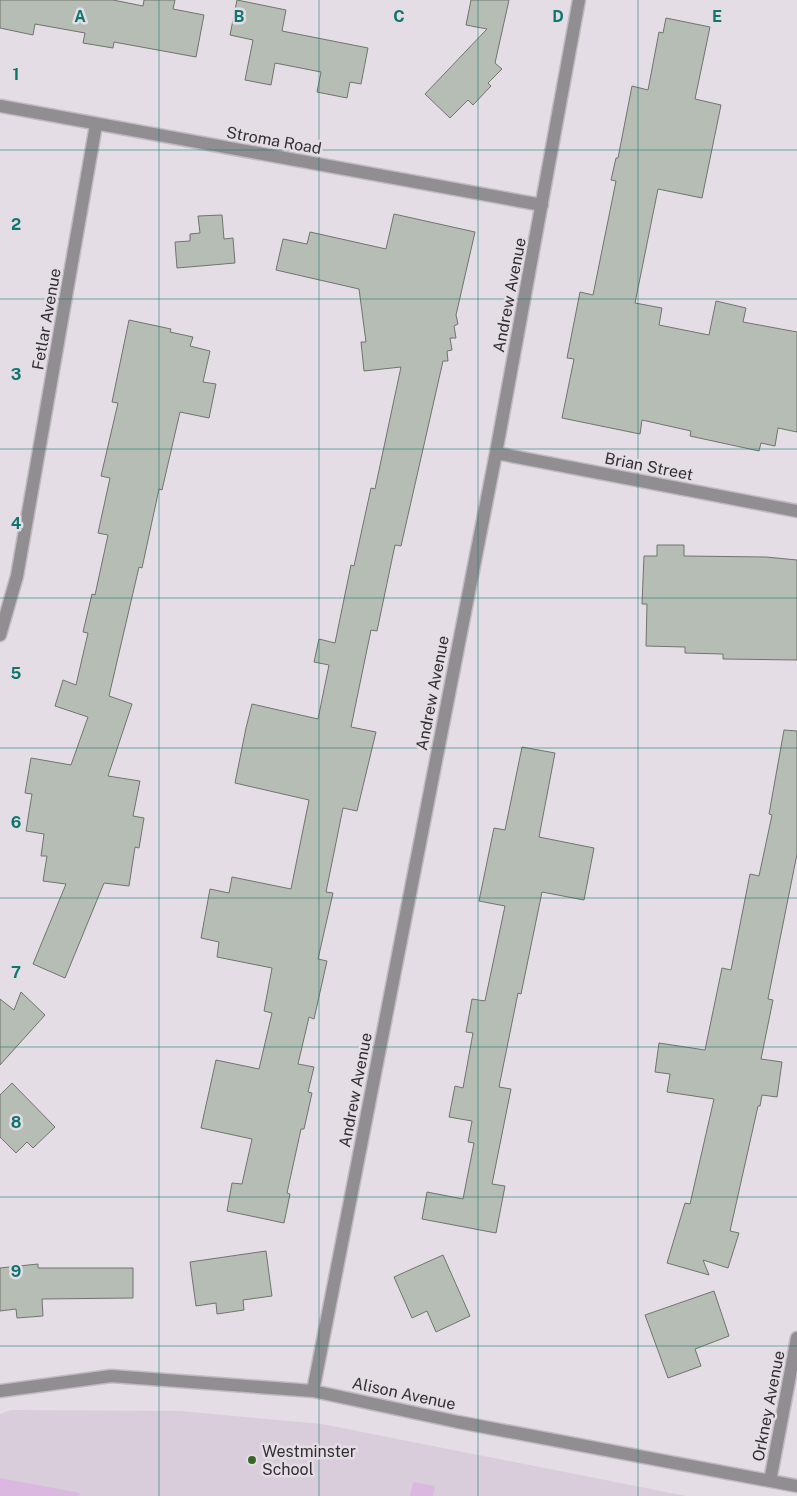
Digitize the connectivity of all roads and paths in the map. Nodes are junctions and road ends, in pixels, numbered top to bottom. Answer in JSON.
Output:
{"nodes":[{"id":1,"x":580,"y":0,"type":"edge"},
{"id":2,"x":0,"y":106,"type":"edge"},
{"id":3,"x":96,"y":125,"type":"junction"},
{"id":4,"x":542,"y":205,"type":"junction"},
{"id":5,"x":496,"y":453,"type":"junction"},
{"id":6,"x":797,"y":511,"type":"edge"},
{"id":7,"x":0,"y":635,"type":"edge"},
{"id":8,"x":797,"y":1338,"type":"edge"},
{"id":9,"x":0,"y":1391,"type":"edge"},
{"id":10,"x":313,"y":1391,"type":"junction"},
{"id":11,"x":770,"y":1481,"type":"junction"},
{"id":12,"x":797,"y":1486,"type":"edge"}],
"edges":[{"from":1,"to":4,"type":"street","name":"Andrew Avenue"},
{"from":2,"to":3,"type":"street","name":"Stroma Road"},
{"from":3,"to":4,"type":"street","name":"Stroma Road"},
{"from":3,"to":7,"type":"street","name":"Fetlar Avenue"},
{"from":4,"to":5,"type":"street","name":"Andrew Avenue"},
{"from":5,"to":6,"type":"street","name":"Brian Street"},
{"from":5,"to":10,"type":"street","name":"Andrew Avenue"},
{"from":8,"to":11,"type":"street","name":"Orkney Avenue"},
{"from":9,"to":10,"type":"street","name":"Alison Avenue"},
{"from":10,"to":11,"type":"street","name":"Alison Avenue"},
{"from":11,"to":12,"type":"street","name":"Alison Avenue"}]}
